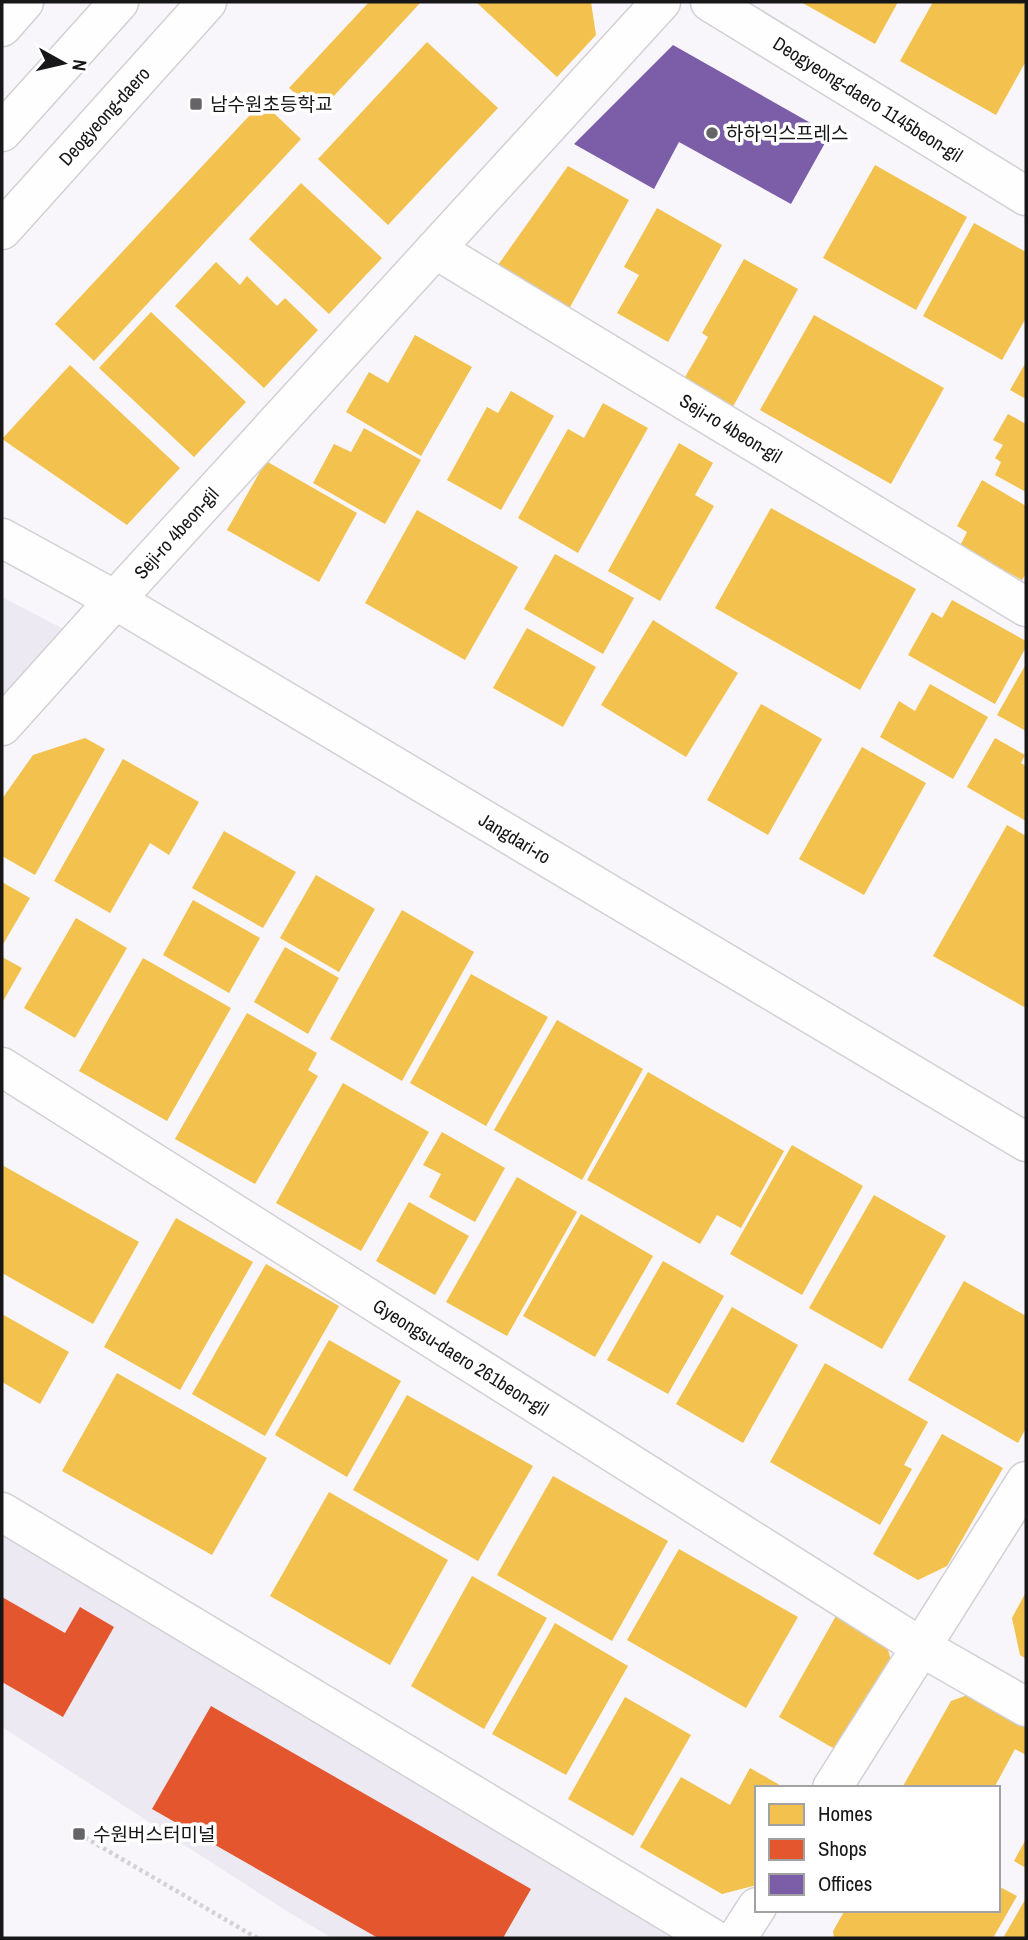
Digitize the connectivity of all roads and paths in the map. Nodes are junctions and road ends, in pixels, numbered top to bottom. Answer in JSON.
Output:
{"nodes":[{"id":1,"x":24,"y":2,"type":"edge"},
{"id":2,"x":119,"y":2,"type":"edge"},
{"id":3,"x":207,"y":2,"type":"edge"},
{"id":4,"x":661,"y":2,"type":"edge"},
{"id":5,"x":710,"y":2,"type":"edge"},
{"id":6,"x":2,"y":27,"type":"edge"},
{"id":7,"x":2,"y":132,"type":"edge"},
{"id":8,"x":1026,"y":196,"type":"edge"},
{"id":9,"x":2,"y":230,"type":"edge"},
{"id":10,"x":435,"y":249,"type":"junction"},
{"id":11,"x":2,"y":538,"type":"edge"},
{"id":12,"x":115,"y":600,"type":"junction"},
{"id":13,"x":1026,"y":607,"type":"edge"},
{"id":14,"x":2,"y":726,"type":"edge"},
{"id":15,"x":2,"y":1067,"type":"edge"},
{"id":16,"x":1026,"y":1142,"type":"edge"},
{"id":17,"x":1026,"y":1481,"type":"edge"},
{"id":18,"x":2,"y":1512,"type":"edge"},
{"id":19,"x":921,"y":1647,"type":"junction"},
{"id":20,"x":1026,"y":1707,"type":"edge"},
{"id":21,"x":833,"y":1786,"type":"edge"},
{"id":22,"x":79,"y":1835,"type":"dead end"},
{"id":23,"x":755,"y":1909,"type":"edge"},
{"id":24,"x":257,"y":1938,"type":"edge"},
{"id":25,"x":712,"y":1938,"type":"edge"},
{"id":26,"x":737,"y":1938,"type":"edge"}],
"edges":[{"from":1,"to":6,"type":"street"},
{"from":2,"to":7,"type":"street"},
{"from":3,"to":9,"type":"street","name":"Deogyeong-daero"},
{"from":4,"to":10,"type":"street","name":"Seji-ro 4beon-gil"},
{"from":5,"to":8,"type":"street","name":"Deogyeong-daero 1145beon-gil"},
{"from":10,"to":12,"type":"street","name":"Seji-ro 4beon-gil"},
{"from":10,"to":13,"type":"street","name":"Seji-ro 4beon-gil"},
{"from":11,"to":12,"type":"street","name":"Jangdari-ro"},
{"from":12,"to":14,"type":"street"},
{"from":12,"to":16,"type":"street","name":"Jangdari-ro"},
{"from":15,"to":19,"type":"street","name":"Gyeongsu-daero 261beon-gil"},
{"from":17,"to":19,"type":"street"},
{"from":18,"to":25,"type":"street"},
{"from":19,"to":20,"type":"street","name":"Gyeongsu-daero 261beon-gil"},
{"from":19,"to":21,"type":"street"},
{"from":22,"to":24,"type":"path"},
{"from":23,"to":26,"type":"street"}]}
